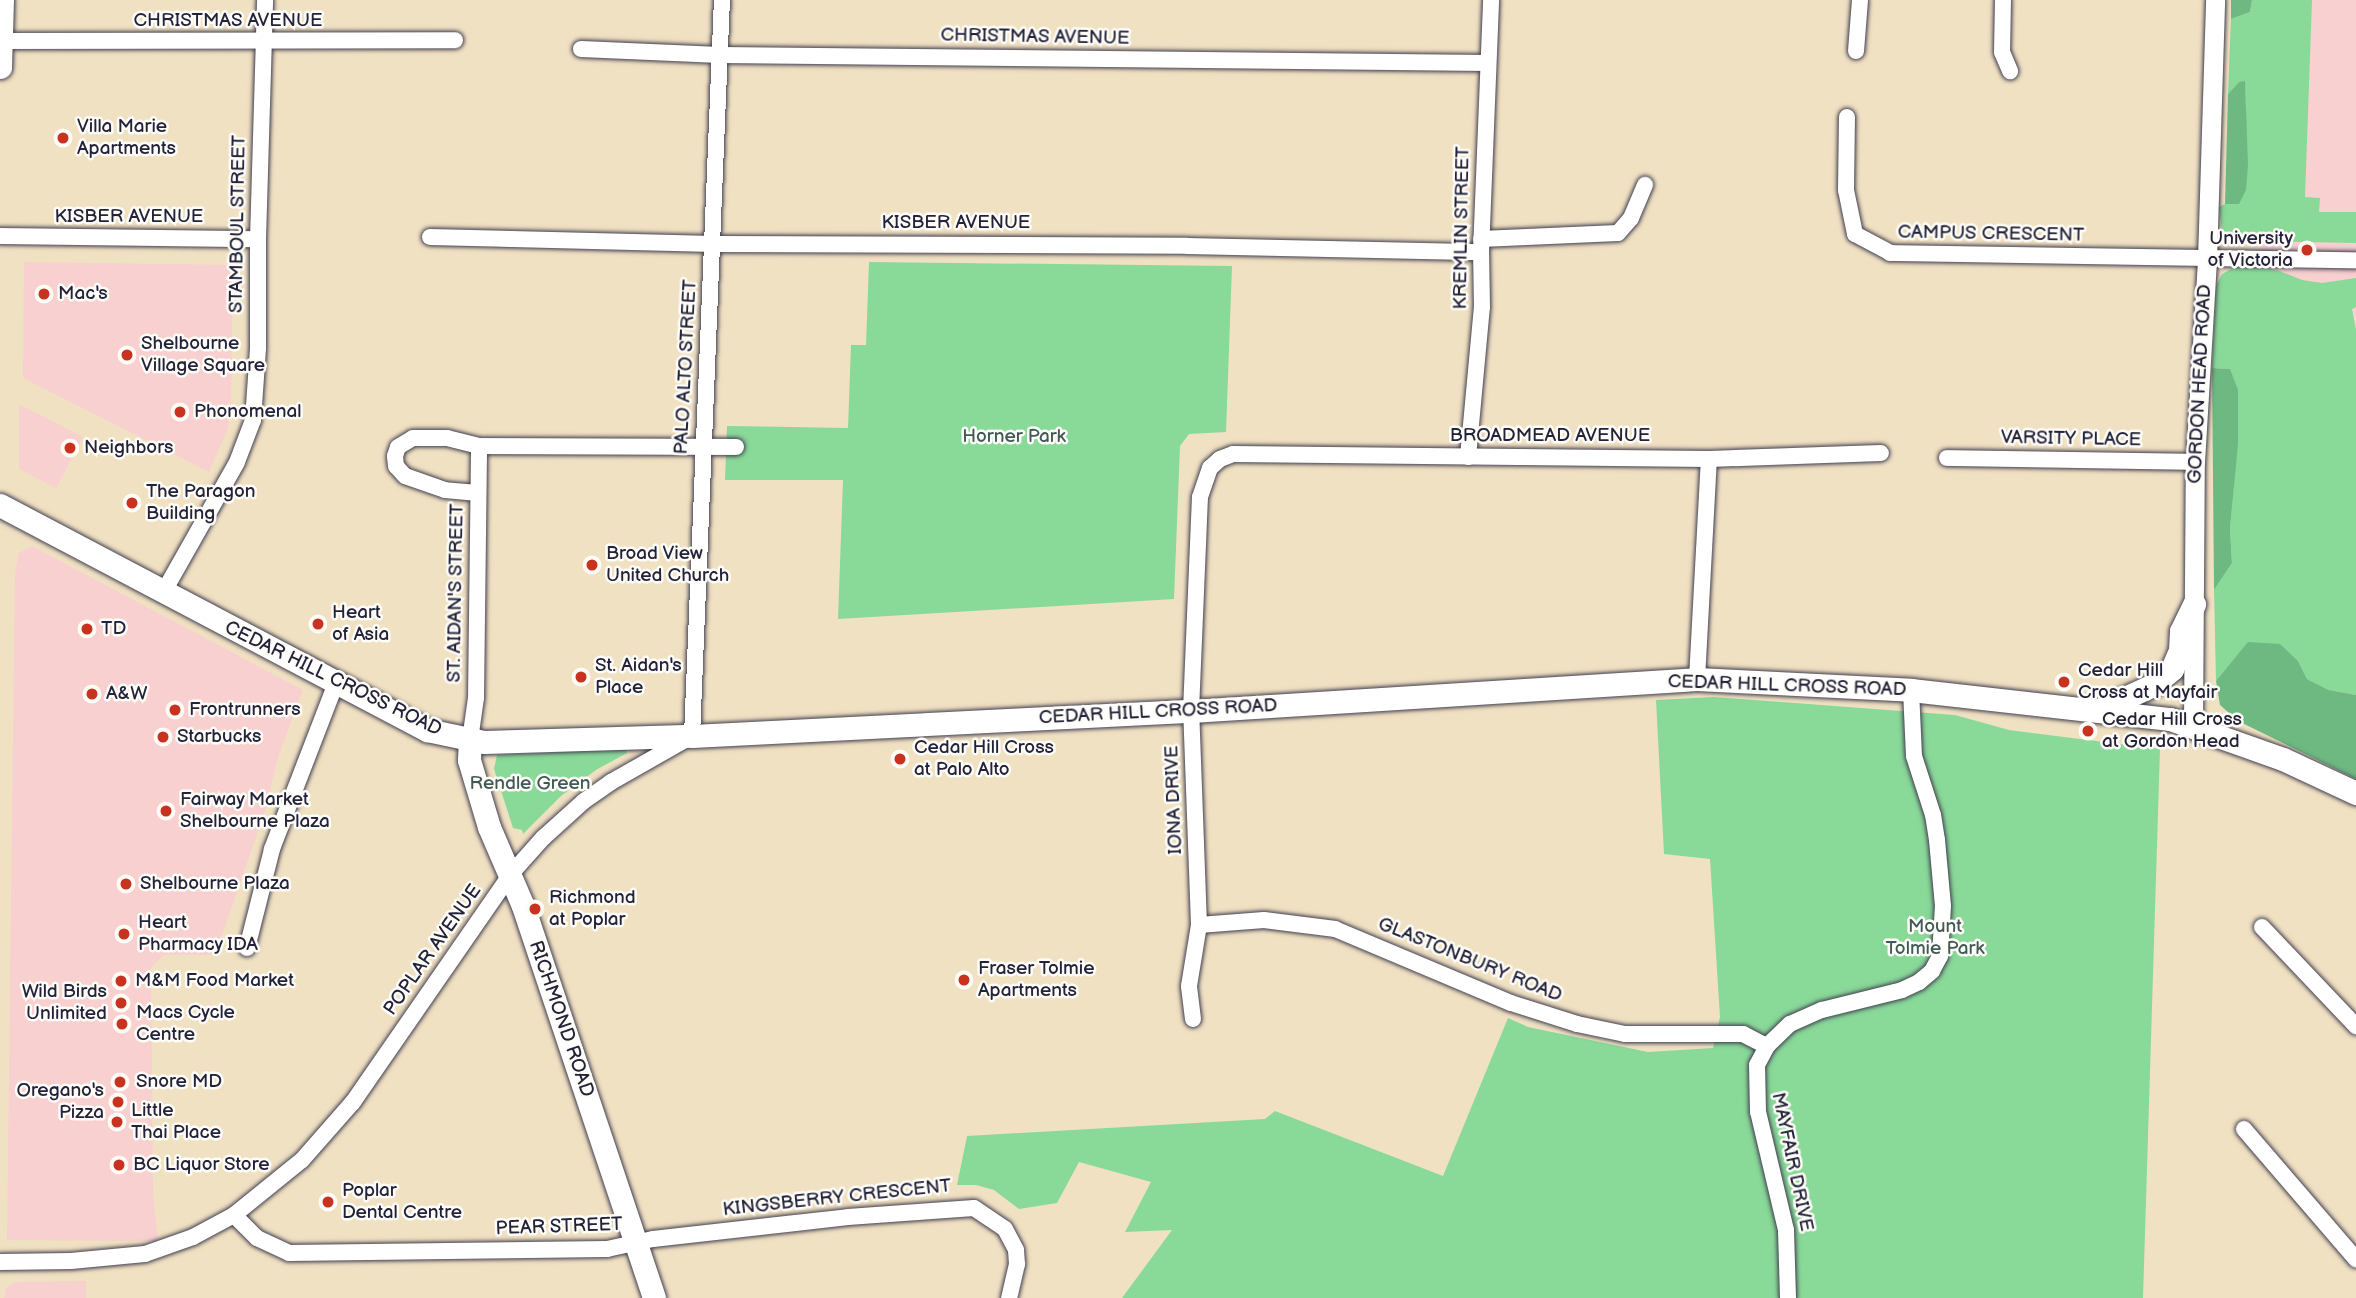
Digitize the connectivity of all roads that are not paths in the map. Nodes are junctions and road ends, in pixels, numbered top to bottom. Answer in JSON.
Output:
{"nodes":[{"id":1,"x":2,"y":0,"type":"edge"},
{"id":2,"x":265,"y":0,"type":"edge"},
{"id":3,"x":722,"y":0,"type":"edge"},
{"id":4,"x":1491,"y":0,"type":"edge"},
{"id":5,"x":1860,"y":0,"type":"edge"},
{"id":6,"x":2003,"y":0,"type":"edge"},
{"id":7,"x":2215,"y":0,"type":"edge"},
{"id":8,"x":455,"y":40,"type":"dead end"},
{"id":9,"x":1,"y":41,"type":"edge"},
{"id":10,"x":264,"y":42,"type":"junction"},
{"id":11,"x":582,"y":50,"type":"dead end"},
{"id":12,"x":1856,"y":51,"type":"dead end"},
{"id":13,"x":720,"y":55,"type":"junction"},
{"id":14,"x":1488,"y":63,"type":"junction"},
{"id":15,"x":0,"y":67,"type":"edge"},
{"id":16,"x":2010,"y":71,"type":"dead end"},
{"id":17,"x":1847,"y":117,"type":"dead end"},
{"id":18,"x":1645,"y":185,"type":"dead end"},
{"id":19,"x":0,"y":236,"type":"edge"},
{"id":20,"x":430,"y":237,"type":"dead end"},
{"id":21,"x":257,"y":239,"type":"junction"},
{"id":22,"x":713,"y":244,"type":"junction"},
{"id":23,"x":1481,"y":246,"type":"junction"},
{"id":24,"x":2207,"y":259,"type":"junction"},
{"id":25,"x":2356,"y":260,"type":"edge"},
{"id":26,"x":479,"y":446,"type":"junction"},
{"id":27,"x":702,"y":447,"type":"junction"},
{"id":28,"x":736,"y":447,"type":"dead end"},
{"id":29,"x":1881,"y":453,"type":"dead end"},
{"id":30,"x":1468,"y":457,"type":"junction"},
{"id":31,"x":1947,"y":458,"type":"dead end"},
{"id":32,"x":1220,"y":459,"type":"joint"},
{"id":33,"x":1709,"y":459,"type":"junction"},
{"id":34,"x":2195,"y":462,"type":"junction"},
{"id":35,"x":478,"y":493,"type":"junction"},
{"id":36,"x":0,"y":505,"type":"edge"},
{"id":37,"x":163,"y":593,"type":"junction"},
{"id":38,"x":2194,"y":604,"type":"junction"},
{"id":39,"x":1697,"y":679,"type":"junction"},
{"id":40,"x":336,"y":683,"type":"junction"},
{"id":41,"x":1911,"y":690,"type":"junction"},
{"id":42,"x":2101,"y":709,"type":"junction"},
{"id":43,"x":1191,"y":710,"type":"junction"},
{"id":44,"x":2193,"y":725,"type":"junction"},
{"id":45,"x":692,"y":736,"type":"junction"},
{"id":46,"x":470,"y":740,"type":"junction"},
{"id":47,"x":2356,"y":793,"type":"edge"},
{"id":48,"x":510,"y":875,"type":"junction"},
{"id":49,"x":1199,"y":925,"type":"junction"},
{"id":50,"x":2262,"y":927,"type":"dead end"},
{"id":51,"x":247,"y":948,"type":"dead end"},
{"id":52,"x":1193,"y":1019,"type":"dead end"},
{"id":53,"x":2356,"y":1026,"type":"edge"},
{"id":54,"x":1767,"y":1046,"type":"junction"},
{"id":55,"x":2244,"y":1129,"type":"dead end"},
{"id":56,"x":234,"y":1215,"type":"junction"},
{"id":57,"x":637,"y":1245,"type":"junction"},
{"id":58,"x":2356,"y":1259,"type":"edge"},
{"id":59,"x":0,"y":1262,"type":"edge"},
{"id":60,"x":654,"y":1298,"type":"edge"},
{"id":61,"x":1009,"y":1298,"type":"edge"},
{"id":62,"x":1788,"y":1298,"type":"edge"}],
"edges":[{"from":1,"to":9,"type":"main road"},
{"from":2,"to":10,"type":"street","name":"STAMBOUL STREET"},
{"from":3,"to":13,"type":"street","name":"PALO ALTO STREET"},
{"from":4,"to":14,"type":"street","name":"KREMLIN STREET"},
{"from":5,"to":12,"type":"street"},
{"from":6,"to":16,"type":"street"},
{"from":7,"to":24,"type":"street","name":"GORDON HEAD ROAD"},
{"from":8,"to":10,"type":"street","name":"CHRISTMAS AVENUE"},
{"from":9,"to":10,"type":"street","name":"CHRISTMAS AVENUE"},
{"from":9,"to":15,"type":"main road"},
{"from":10,"to":21,"type":"street","name":"STAMBOUL STREET"},
{"from":11,"to":13,"type":"street","name":"CHRISTMAS AVENUE"},
{"from":13,"to":14,"type":"street","name":"CHRISTMAS AVENUE"},
{"from":13,"to":22,"type":"street","name":"PALO ALTO STREET"},
{"from":14,"to":23,"type":"street","name":"KREMLIN STREET"},
{"from":17,"to":24,"type":"street","name":"CAMPUS CRESCENT"},
{"from":18,"to":23,"type":"street","name":"KISBER AVENUE"},
{"from":19,"to":21,"type":"street","name":"KISBER AVENUE"},
{"from":20,"to":22,"type":"street","name":"KISBER AVENUE"},
{"from":21,"to":37,"type":"street","name":"STAMBOUL STREET"},
{"from":22,"to":23,"type":"street","name":"KISBER AVENUE"},
{"from":22,"to":27,"type":"street","name":"PALO ALTO STREET"},
{"from":23,"to":30,"type":"street","name":"KREMLIN STREET"},
{"from":24,"to":25,"type":"street","name":"CAMPUS CRESCENT"},
{"from":24,"to":34,"type":"street","name":"GORDON HEAD ROAD"},
{"from":26,"to":27,"type":"street"},
{"from":26,"to":35,"type":"street","name":"ST. AIDAN'S STREET"},
{"from":26,"to":35,"type":"street"},
{"from":27,"to":28,"type":"street"},
{"from":27,"to":45,"type":"street","name":"PALO ALTO STREET"},
{"from":29,"to":33,"type":"street","name":"BROADMEAD AVENUE"},
{"from":30,"to":32,"type":"street","name":"BROADMEAD AVENUE"},
{"from":30,"to":33,"type":"street","name":"BROADMEAD AVENUE"},
{"from":31,"to":34,"type":"street","name":"VARSITY PLACE"},
{"from":32,"to":43,"type":"street","name":"IONA DRIVE"},
{"from":33,"to":39,"type":"street"},
{"from":34,"to":38,"type":"street","name":"GORDON HEAD ROAD"},
{"from":35,"to":46,"type":"street","name":"ST. AIDAN'S STREET"},
{"from":36,"to":37,"type":"main road","name":"CEDAR HILL CROSS ROAD"},
{"from":37,"to":40,"type":"main road","name":"CEDAR HILL CROSS ROAD"},
{"from":38,"to":42,"type":"main road"},
{"from":38,"to":44,"type":"street","name":"GORDON HEAD ROAD"},
{"from":39,"to":41,"type":"main road","name":"CEDAR HILL CROSS ROAD"},
{"from":39,"to":43,"type":"main road","name":"CEDAR HILL CROSS ROAD"},
{"from":40,"to":46,"type":"main road","name":"CEDAR HILL CROSS ROAD"},
{"from":40,"to":51,"type":"street"},
{"from":41,"to":42,"type":"main road","name":"CEDAR HILL CROSS ROAD"},
{"from":41,"to":54,"type":"street","name":"MAYFAIR DRIVE"},
{"from":42,"to":44,"type":"main road","name":"CEDAR HILL CROSS ROAD"},
{"from":43,"to":45,"type":"main road","name":"CEDAR HILL CROSS ROAD"},
{"from":43,"to":49,"type":"street","name":"IONA DRIVE"},
{"from":44,"to":47,"type":"main road","name":"CEDAR HILL CROSS ROAD"},
{"from":45,"to":46,"type":"main road","name":"CEDAR HILL CROSS ROAD"},
{"from":45,"to":48,"type":"street","name":"POPLAR AVENUE"},
{"from":46,"to":48,"type":"main road","name":"RICHMOND ROAD"},
{"from":48,"to":56,"type":"street","name":"POPLAR AVENUE"},
{"from":48,"to":57,"type":"main road","name":"RICHMOND ROAD"},
{"from":49,"to":52,"type":"street","name":"IONA DRIVE"},
{"from":49,"to":54,"type":"street","name":"GLASTONBURY ROAD"},
{"from":50,"to":53,"type":"street"},
{"from":54,"to":62,"type":"street","name":"MAYFAIR DRIVE"},
{"from":55,"to":58,"type":"street"},
{"from":56,"to":57,"type":"street","name":"PEAR STREET"},
{"from":56,"to":59,"type":"street"},
{"from":57,"to":60,"type":"main road","name":"RICHMOND ROAD"},
{"from":57,"to":61,"type":"street","name":"KINGSBERRY CRESCENT"}]}
